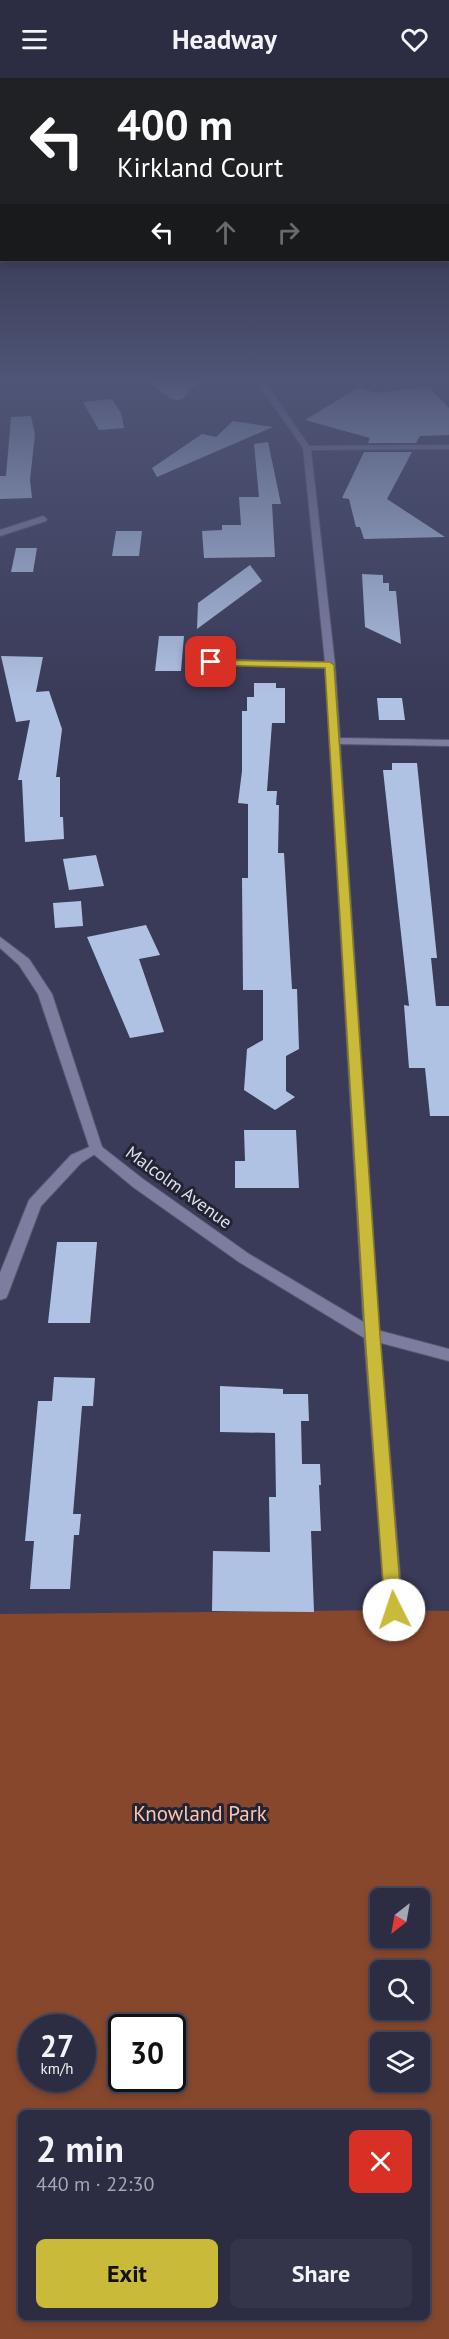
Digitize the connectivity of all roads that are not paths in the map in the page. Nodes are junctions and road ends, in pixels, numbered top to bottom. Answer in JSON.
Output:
{"nodes":[{"id":1,"x":311,"y":485,"type":"edge"},
{"id":2,"x":43,"y":519,"type":"dead end"},
{"id":3,"x":0,"y":533,"type":"edge"},
{"id":4,"x":211,"y":662,"type":"dead end"},
{"id":5,"x":330,"y":665,"type":"junction"},
{"id":6,"x":335,"y":741,"type":"junction"},
{"id":7,"x":449,"y":743,"type":"edge"},
{"id":8,"x":0,"y":941,"type":"edge"},
{"id":9,"x":96,"y":1149,"type":"junction"},
{"id":10,"x":0,"y":1294,"type":"edge"},
{"id":11,"x":372,"y":1335,"type":"junction"},
{"id":12,"x":449,"y":1355,"type":"edge"},
{"id":13,"x":394,"y":1610,"type":"dead end"}],
"edges":[{"from":1,"to":5,"type":"street"},
{"from":2,"to":3,"type":"street"},
{"from":4,"to":5,"type":"street"},
{"from":5,"to":6,"type":"street"},
{"from":6,"to":7,"type":"street"},
{"from":6,"to":11,"type":"street"},
{"from":8,"to":9,"type":"street"},
{"from":9,"to":10,"type":"street"},
{"from":9,"to":11,"type":"street","name":"Malcolm Avenue"},
{"from":11,"to":12,"type":"street","name":"Malcolm Avenue"},
{"from":11,"to":13,"type":"street"}]}
